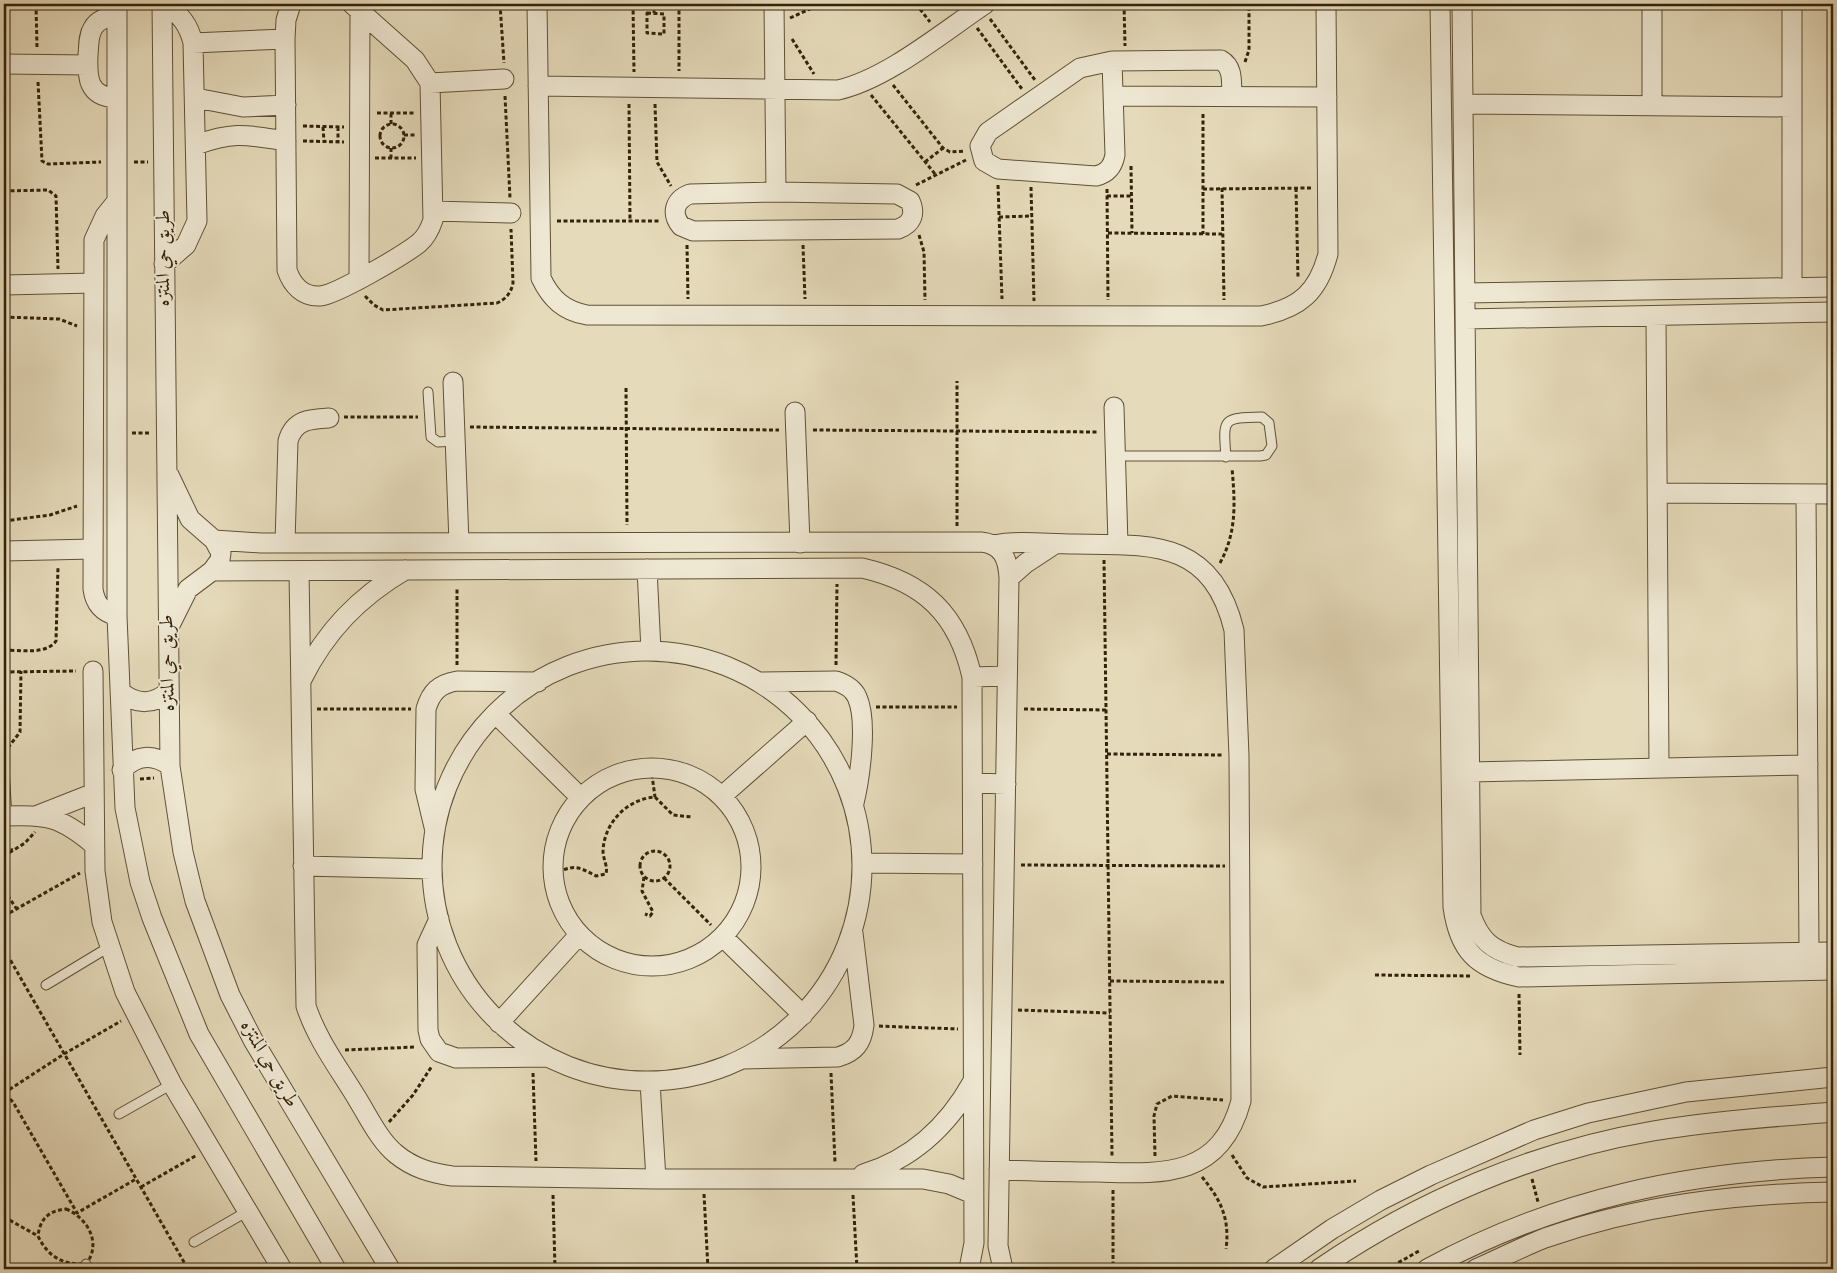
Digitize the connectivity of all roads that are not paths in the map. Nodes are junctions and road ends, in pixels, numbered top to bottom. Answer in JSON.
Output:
{"nodes":[{"id":1,"x":163,"y":4,"type":"edge"},
{"id":2,"x":291,"y":4,"type":"edge"},
{"id":3,"x":538,"y":4,"type":"edge"},
{"id":4,"x":774,"y":4,"type":"edge"},
{"id":5,"x":1326,"y":4,"type":"edge"},
{"id":6,"x":1440,"y":4,"type":"edge"},
{"id":7,"x":1462,"y":4,"type":"edge"},
{"id":8,"x":1652,"y":4,"type":"edge"},
{"id":9,"x":1792,"y":4,"type":"edge"},
{"id":10,"x":356,"y":8,"type":"edge"},
{"id":11,"x":978,"y":8,"type":"edge"},
{"id":12,"x":117,"y":10,"type":"edge"},
{"id":13,"x":285,"y":39,"type":"junction"},
{"id":14,"x":193,"y":43,"type":"junction"},
{"id":15,"x":1119,"y":61,"type":"junction"},
{"id":16,"x":4,"y":64,"type":"edge"},
{"id":17,"x":88,"y":65,"type":"junction"},
{"id":18,"x":504,"y":79,"type":"dead end"},
{"id":19,"x":430,"y":83,"type":"junction"},
{"id":20,"x":538,"y":86,"type":"junction"},
{"id":21,"x":775,"y":90,"type":"junction"},
{"id":22,"x":1113,"y":96,"type":"junction"},
{"id":23,"x":1232,"y":96,"type":"junction"},
{"id":24,"x":1327,"y":96,"type":"junction"},
{"id":25,"x":115,"y":98,"type":"junction"},
{"id":26,"x":196,"y":98,"type":"junction"},
{"id":27,"x":1463,"y":104,"type":"junction"},
{"id":28,"x":286,"y":105,"type":"junction"},
{"id":29,"x":1652,"y":106,"type":"junction"},
{"id":30,"x":1792,"y":107,"type":"junction"},
{"id":31,"x":286,"y":133,"type":"junction"},
{"id":32,"x":196,"y":145,"type":"junction"},
{"id":33,"x":776,"y":192,"type":"junction"},
{"id":34,"x":117,"y":201,"type":"junction"},
{"id":35,"x":433,"y":211,"type":"junction"},
{"id":36,"x":511,"y":213,"type":"dead end"},
{"id":37,"x":164,"y":264,"type":"junction"},
{"id":38,"x":359,"y":279,"type":"junction"},
{"id":39,"x":94,"y":283,"type":"junction"},
{"id":40,"x":4,"y":285,"type":"edge"},
{"id":41,"x":1792,"y":287,"type":"junction"},
{"id":42,"x":1833,"y":287,"type":"edge"},
{"id":43,"x":1465,"y":293,"type":"junction"},
{"id":44,"x":1833,"y":312,"type":"edge"},
{"id":45,"x":1656,"y":316,"type":"junction"},
{"id":46,"x":1465,"y":319,"type":"junction"},
{"id":47,"x":453,"y":382,"type":"dead end"},
{"id":48,"x":428,"y":392,"type":"dead end"},
{"id":49,"x":1114,"y":407,"type":"dead end"},
{"id":50,"x":795,"y":412,"type":"dead end"},
{"id":51,"x":329,"y":418,"type":"road end"},
{"id":52,"x":455,"y":441,"type":"junction"},
{"id":53,"x":1115,"y":456,"type":"junction"},
{"id":54,"x":1228,"y":457,"type":"junction"},
{"id":55,"x":166,"y":467,"type":"junction"},
{"id":56,"x":1657,"y":494,"type":"junction"},
{"id":57,"x":1806,"y":494,"type":"junction"},
{"id":58,"x":1833,"y":494,"type":"edge"},
{"id":59,"x":214,"y":540,"type":"junction"},
{"id":60,"x":860,"y":542,"type":"junction"},
{"id":61,"x":261,"y":543,"type":"junction"},
{"id":62,"x":285,"y":543,"type":"junction"},
{"id":63,"x":459,"y":543,"type":"junction"},
{"id":64,"x":713,"y":543,"type":"junction"},
{"id":65,"x":800,"y":543,"type":"junction"},
{"id":66,"x":529,"y":544,"type":"junction"},
{"id":67,"x":1055,"y":544,"type":"junction"},
{"id":68,"x":1111,"y":544,"type":"junction"},
{"id":69,"x":993,"y":545,"type":"junction"},
{"id":70,"x":93,"y":549,"type":"junction"},
{"id":71,"x":4,"y":550,"type":"edge"},
{"id":72,"x":862,"y":568,"type":"junction"},
{"id":73,"x":647,"y":569,"type":"junction"},
{"id":74,"x":714,"y":569,"type":"junction"},
{"id":75,"x":405,"y":570,"type":"junction"},
{"id":76,"x":530,"y":570,"type":"junction"},
{"id":77,"x":212,"y":571,"type":"junction"},
{"id":78,"x":262,"y":571,"type":"junction"},
{"id":79,"x":299,"y":571,"type":"junction"},
{"id":80,"x":1009,"y":578,"type":"junction"},
{"id":81,"x":117,"y":616,"type":"junction"},
{"id":82,"x":168,"y":630,"type":"junction"},
{"id":83,"x":651,"y":651,"type":"junction"},
{"id":84,"x":93,"y":671,"type":"road end"},
{"id":85,"x":1007,"y":676,"type":"junction"},
{"id":86,"x":972,"y":677,"type":"junction"},
{"id":87,"x":301,"y":682,"type":"junction"},
{"id":88,"x":538,"y":682,"type":"junction"},
{"id":89,"x":760,"y":682,"type":"junction"},
{"id":90,"x":121,"y":692,"type":"junction"},
{"id":91,"x":170,"y":692,"type":"junction"},
{"id":92,"x":496,"y":714,"type":"junction"},
{"id":93,"x":807,"y":720,"type":"junction"},
{"id":94,"x":1808,"y":765,"type":"junction"},
{"id":95,"x":1659,"y":768,"type":"junction"},
{"id":96,"x":4,"y":770,"type":"edge"},
{"id":97,"x":171,"y":771,"type":"junction"},
{"id":98,"x":1470,"y":772,"type":"junction"},
{"id":99,"x":122,"y":775,"type":"junction"},
{"id":100,"x":972,"y":783,"type":"junction"},
{"id":101,"x":1006,"y":784,"type":"junction"},
{"id":102,"x":722,"y":796,"type":"junction"},
{"id":103,"x":581,"y":798,"type":"junction"},
{"id":104,"x":94,"y":800,"type":"junction"},
{"id":105,"x":854,"y":803,"type":"junction"},
{"id":106,"x":125,"y":808,"type":"junction"},
{"id":107,"x":38,"y":815,"type":"junction"},
{"id":108,"x":5,"y":816,"type":"edge"},
{"id":109,"x":435,"y":832,"type":"junction"},
{"id":110,"x":94,"y":845,"type":"junction"},
{"id":111,"x":863,"y":863,"type":"junction"},
{"id":112,"x":973,"y":864,"type":"junction"},
{"id":113,"x":303,"y":866,"type":"junction"},
{"id":114,"x":432,"y":869,"type":"junction"},
{"id":115,"x":438,"y":920,"type":"junction"},
{"id":116,"x":973,"y":926,"type":"junction"},
{"id":117,"x":1003,"y":927,"type":"junction"},
{"id":118,"x":853,"y":929,"type":"junction"},
{"id":119,"x":579,"y":935,"type":"junction"},
{"id":120,"x":722,"y":937,"type":"junction"},
{"id":121,"x":109,"y":947,"type":"junction"},
{"id":122,"x":1809,"y":952,"type":"junction"},
{"id":123,"x":1833,"y":952,"type":"edge"},
{"id":124,"x":1833,"y":970,"type":"edge"},
{"id":125,"x":46,"y":985,"type":"dead end"},
{"id":126,"x":803,"y":1015,"type":"junction"},
{"id":127,"x":499,"y":1023,"type":"junction"},
{"id":128,"x":539,"y":1057,"type":"junction"},
{"id":129,"x":743,"y":1059,"type":"junction"},
{"id":130,"x":1833,"y":1077,"type":"edge"},
{"id":131,"x":973,"y":1080,"type":"junction"},
{"id":132,"x":650,"y":1082,"type":"junction"},
{"id":133,"x":1001,"y":1082,"type":"junction"},
{"id":134,"x":172,"y":1084,"type":"junction"},
{"id":135,"x":1833,"y":1112,"type":"edge"},
{"id":136,"x":119,"y":1114,"type":"dead end"},
{"id":137,"x":1833,"y":1167,"type":"edge"},
{"id":138,"x":1000,"y":1170,"type":"junction"},
{"id":139,"x":844,"y":1178,"type":"junction"},
{"id":140,"x":656,"y":1179,"type":"junction"},
{"id":141,"x":1833,"y":1192,"type":"edge"},
{"id":142,"x":974,"y":1194,"type":"junction"},
{"id":143,"x":1378,"y":1202,"type":"junction"},
{"id":144,"x":248,"y":1211,"type":"junction"},
{"id":145,"x":1390,"y":1225,"type":"junction"},
{"id":146,"x":194,"y":1242,"type":"dead end"},
{"id":147,"x":282,"y":1269,"type":"edge"},
{"id":148,"x":336,"y":1269,"type":"edge"},
{"id":149,"x":390,"y":1269,"type":"edge"},
{"id":150,"x":970,"y":1269,"type":"edge"},
{"id":151,"x":1003,"y":1269,"type":"edge"},
{"id":152,"x":1274,"y":1269,"type":"edge"},
{"id":153,"x":1319,"y":1269,"type":"edge"},
{"id":154,"x":1428,"y":1269,"type":"edge"},
{"id":155,"x":1476,"y":1269,"type":"edge"}],
"edges":[{"from":1,"to":14,"type":"street"},
{"from":1,"to":37,"type":"street","name":"طريق حي المنتزه"},
{"from":2,"to":13,"type":"street"},
{"from":3,"to":20,"type":"street"},
{"from":4,"to":21,"type":"street"},
{"from":5,"to":24,"type":"street"},
{"from":6,"to":124,"type":"street"},
{"from":7,"to":27,"type":"street"},
{"from":8,"to":29,"type":"street"},
{"from":9,"to":30,"type":"street"},
{"from":10,"to":19,"type":"street"},
{"from":10,"to":38,"type":"street"},
{"from":11,"to":21,"type":"street"},
{"from":12,"to":17,"type":"street"},
{"from":12,"to":25,"type":"street"},
{"from":13,"to":14,"type":"street"},
{"from":13,"to":28,"type":"street"},
{"from":14,"to":26,"type":"street"},
{"from":15,"to":22,"type":"street"},
{"from":15,"to":22,"type":"street"},
{"from":15,"to":23,"type":"street"},
{"from":16,"to":17,"type":"street"},
{"from":17,"to":25,"type":"street"},
{"from":18,"to":19,"type":"street"},
{"from":19,"to":35,"type":"street"},
{"from":20,"to":21,"type":"street"},
{"from":20,"to":24,"type":"street"},
{"from":21,"to":33,"type":"street"},
{"from":22,"to":23,"type":"street"},
{"from":23,"to":24,"type":"street"},
{"from":25,"to":34,"type":"street"},
{"from":26,"to":28,"type":"street"},
{"from":26,"to":32,"type":"street"},
{"from":27,"to":29,"type":"street"},
{"from":27,"to":43,"type":"street"},
{"from":28,"to":31,"type":"street"},
{"from":29,"to":30,"type":"street"},
{"from":30,"to":41,"type":"street"},
{"from":31,"to":32,"type":"street"},
{"from":31,"to":38,"type":"street"},
{"from":32,"to":37,"type":"street"},
{"from":33,"to":33,"type":"street"},
{"from":34,"to":39,"type":"street"},
{"from":34,"to":81,"type":"street"},
{"from":35,"to":36,"type":"street"},
{"from":35,"to":38,"type":"street"},
{"from":37,"to":55,"type":"street","name":"طريق حي المنتزه"},
{"from":39,"to":40,"type":"street"},
{"from":39,"to":70,"type":"street"},
{"from":41,"to":42,"type":"street"},
{"from":41,"to":43,"type":"street"},
{"from":43,"to":46,"type":"street"},
{"from":44,"to":45,"type":"street"},
{"from":45,"to":46,"type":"street"},
{"from":45,"to":56,"type":"street"},
{"from":46,"to":98,"type":"street"},
{"from":47,"to":52,"type":"street"},
{"from":48,"to":52,"type":"lane"},
{"from":49,"to":53,"type":"street"},
{"from":50,"to":65,"type":"street"},
{"from":51,"to":62,"type":"street"},
{"from":52,"to":63,"type":"street"},
{"from":53,"to":54,"type":"lane"},
{"from":53,"to":68,"type":"street"},
{"from":54,"to":54,"type":"lane"},
{"from":55,"to":59,"type":"street"},
{"from":55,"to":82,"type":"street","name":"طريق حي المنتزه"},
{"from":56,"to":57,"type":"street"},
{"from":56,"to":95,"type":"street"},
{"from":57,"to":58,"type":"street"},
{"from":57,"to":94,"type":"street"},
{"from":59,"to":61,"type":"street"},
{"from":59,"to":77,"type":"street"},
{"from":60,"to":65,"type":"street"},
{"from":60,"to":69,"type":"street"},
{"from":60,"to":72,"type":"street"},
{"from":61,"to":62,"type":"street"},
{"from":61,"to":78,"type":"street"},
{"from":62,"to":63,"type":"street"},
{"from":63,"to":66,"type":"street"},
{"from":64,"to":65,"type":"street"},
{"from":64,"to":66,"type":"street"},
{"from":64,"to":74,"type":"street"},
{"from":66,"to":76,"type":"street"},
{"from":67,"to":68,"type":"street"},
{"from":67,"to":69,"type":"street"},
{"from":67,"to":80,"type":"street"},
{"from":68,"to":138,"type":"street"},
{"from":69,"to":80,"type":"street"},
{"from":70,"to":71,"type":"street"},
{"from":70,"to":81,"type":"street"},
{"from":72,"to":74,"type":"street"},
{"from":72,"to":86,"type":"street"},
{"from":73,"to":74,"type":"street"},
{"from":73,"to":76,"type":"street"},
{"from":73,"to":83,"type":"street"},
{"from":75,"to":76,"type":"street"},
{"from":75,"to":79,"type":"street"},
{"from":75,"to":87,"type":"street"},
{"from":77,"to":78,"type":"street"},
{"from":77,"to":82,"type":"street"},
{"from":78,"to":79,"type":"street"},
{"from":79,"to":87,"type":"street"},
{"from":80,"to":85,"type":"street"},
{"from":81,"to":90,"type":"street"},
{"from":82,"to":91,"type":"street","name":"طريق حي المنتزه"},
{"from":83,"to":88,"type":"street"},
{"from":83,"to":89,"type":"street"},
{"from":84,"to":104,"type":"street"},
{"from":85,"to":86,"type":"street"},
{"from":85,"to":101,"type":"street"},
{"from":86,"to":100,"type":"street"},
{"from":87,"to":113,"type":"street"},
{"from":88,"to":92,"type":"street"},
{"from":88,"to":109,"type":"street"},
{"from":89,"to":93,"type":"street"},
{"from":89,"to":105,"type":"street"},
{"from":90,"to":91,"type":"street"},
{"from":90,"to":99,"type":"street"},
{"from":91,"to":97,"type":"street","name":"طريق حي المنتزه"},
{"from":92,"to":103,"type":"street"},
{"from":92,"to":109,"type":"street"},
{"from":93,"to":102,"type":"street"},
{"from":93,"to":105,"type":"street"},
{"from":94,"to":95,"type":"street"},
{"from":94,"to":122,"type":"street"},
{"from":95,"to":98,"type":"street"},
{"from":96,"to":108,"type":"lane"},
{"from":97,"to":99,"type":"street"},
{"from":97,"to":149,"type":"street","name":"طريق حي المنتزه"},
{"from":98,"to":122,"type":"street"},
{"from":99,"to":106,"type":"street"},
{"from":100,"to":101,"type":"street"},
{"from":100,"to":112,"type":"street"},
{"from":101,"to":117,"type":"street"},
{"from":102,"to":103,"type":"street"},
{"from":102,"to":120,"type":"street"},
{"from":103,"to":119,"type":"street"},
{"from":104,"to":106,"type":"street"},
{"from":104,"to":107,"type":"street"},
{"from":104,"to":110,"type":"street"},
{"from":105,"to":111,"type":"street"},
{"from":106,"to":148,"type":"street"},
{"from":107,"to":108,"type":"street"},
{"from":107,"to":110,"type":"street"},
{"from":109,"to":114,"type":"street"},
{"from":110,"to":121,"type":"street"},
{"from":111,"to":112,"type":"street"},
{"from":111,"to":118,"type":"street"},
{"from":112,"to":116,"type":"street"},
{"from":113,"to":114,"type":"street"},
{"from":113,"to":140,"type":"street"},
{"from":114,"to":115,"type":"street"},
{"from":115,"to":127,"type":"street"},
{"from":115,"to":128,"type":"street"},
{"from":116,"to":117,"type":"street"},
{"from":116,"to":131,"type":"street"},
{"from":117,"to":133,"type":"street"},
{"from":118,"to":126,"type":"street"},
{"from":118,"to":129,"type":"street"},
{"from":119,"to":120,"type":"street"},
{"from":119,"to":127,"type":"street"},
{"from":120,"to":126,"type":"street"},
{"from":121,"to":125,"type":"lane"},
{"from":121,"to":134,"type":"street"},
{"from":122,"to":123,"type":"street"},
{"from":126,"to":129,"type":"street"},
{"from":127,"to":128,"type":"street"},
{"from":128,"to":132,"type":"street"},
{"from":129,"to":132,"type":"street"},
{"from":130,"to":143,"type":"street"},
{"from":131,"to":133,"type":"street"},
{"from":131,"to":139,"type":"street"},
{"from":131,"to":142,"type":"street"},
{"from":132,"to":140,"type":"street"},
{"from":133,"to":138,"type":"street"},
{"from":134,"to":136,"type":"lane"},
{"from":134,"to":144,"type":"street"},
{"from":135,"to":145,"type":"street"},
{"from":137,"to":154,"type":"street"},
{"from":138,"to":151,"type":"street"},
{"from":139,"to":140,"type":"street"},
{"from":139,"to":142,"type":"street"},
{"from":141,"to":155,"type":"street"},
{"from":142,"to":150,"type":"street"},
{"from":143,"to":145,"type":"street"},
{"from":143,"to":152,"type":"street"},
{"from":144,"to":146,"type":"lane"},
{"from":144,"to":147,"type":"street"},
{"from":145,"to":153,"type":"street"}]}
